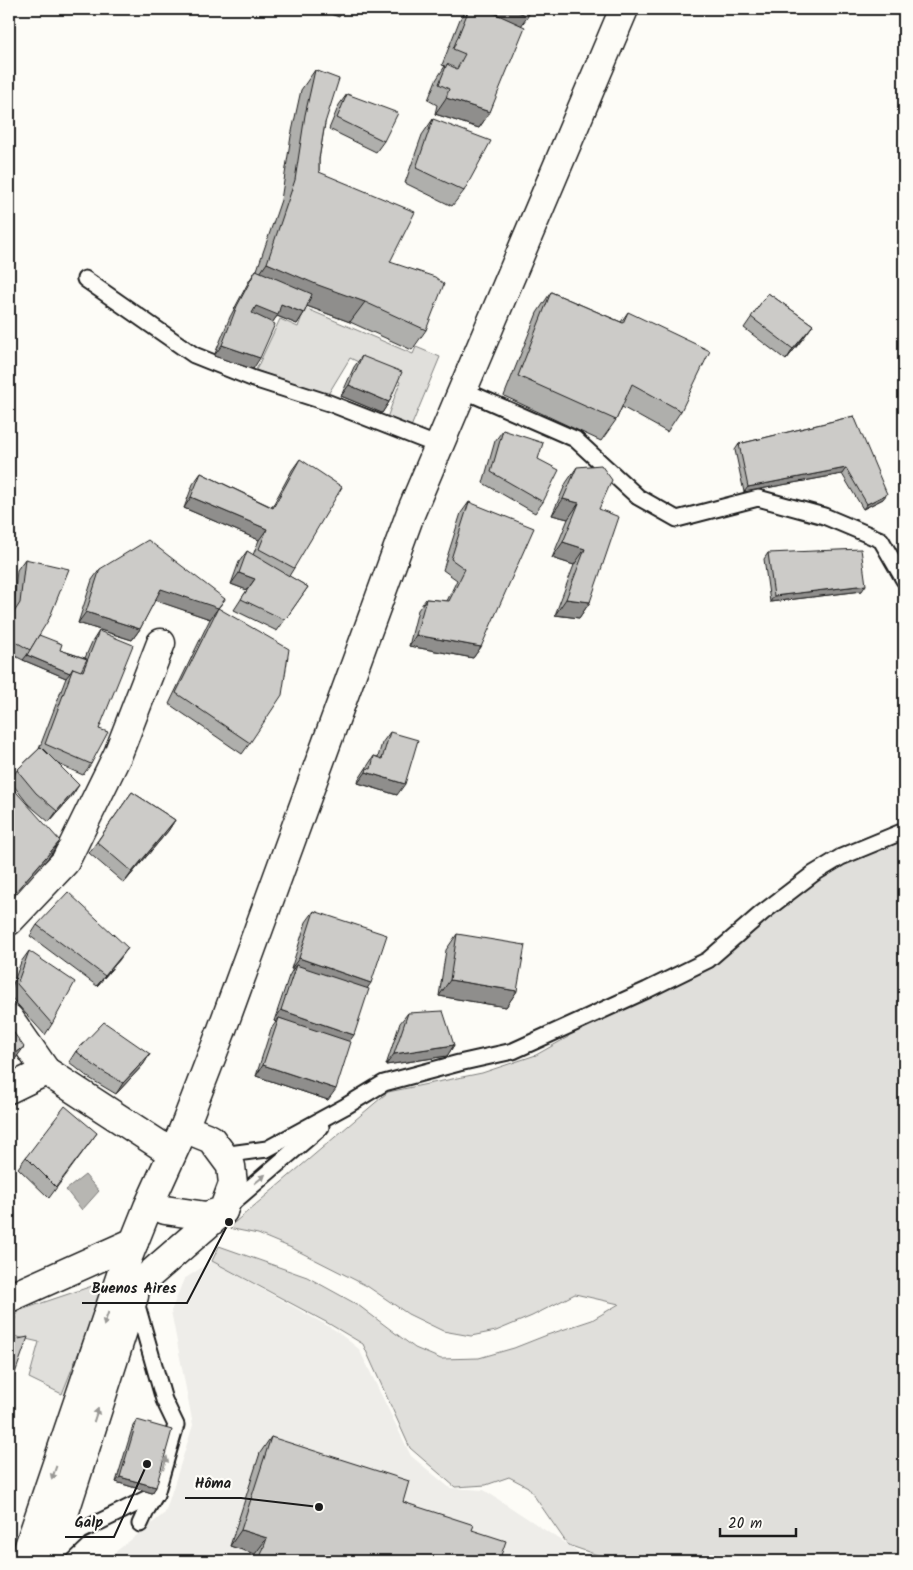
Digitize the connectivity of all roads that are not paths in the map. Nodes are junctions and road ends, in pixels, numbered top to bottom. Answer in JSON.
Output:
{"nodes":[{"id":1,"x":624,"y":9,"type":"edge"},
{"id":2,"x":85,"y":279,"type":"dead end"},
{"id":3,"x":463,"y":390,"type":"junction"},
{"id":4,"x":439,"y":446,"type":"junction"},
{"id":5,"x":904,"y":580,"type":"edge"},
{"id":6,"x":161,"y":643,"type":"dead end"},
{"id":7,"x":904,"y":831,"type":"edge"},
{"id":8,"x":9,"y":921,"type":"edge"},
{"id":9,"x":9,"y":1018,"type":"edge"},
{"id":10,"x":46,"y":1071,"type":"junction"},
{"id":11,"x":9,"y":1089,"type":"edge"},
{"id":12,"x":346,"y":1106,"type":"junction"},
{"id":13,"x":184,"y":1128,"type":"junction"},
{"id":14,"x":172,"y":1153,"type":"junction"},
{"id":15,"x":222,"y":1155,"type":"junction"},
{"id":16,"x":165,"y":1210,"type":"junction"},
{"id":17,"x":223,"y":1210,"type":"junction"},
{"id":18,"x":134,"y":1242,"type":"junction"},
{"id":19,"x":136,"y":1290,"type":"junction"},
{"id":20,"x":9,"y":1298,"type":"edge"},
{"id":21,"x":156,"y":1494,"type":"junction"},
{"id":22,"x":140,"y":1524,"type":"dead end"},
{"id":23,"x":24,"y":1561,"type":"edge"},
{"id":24,"x":49,"y":1561,"type":"edge"}],
"edges":[{"from":1,"to":3,"type":"main road"},
{"from":2,"to":4,"type":"lane"},
{"from":3,"to":4,"type":"main road"},
{"from":3,"to":5,"type":"lane"},
{"from":4,"to":13,"type":"main road"},
{"from":6,"to":8,"type":"main road"},
{"from":7,"to":12,"type":"lane"},
{"from":9,"to":10,"type":"main road"},
{"from":10,"to":11,"type":"main road"},
{"from":10,"to":14,"type":"main road"},
{"from":12,"to":15,"type":"lane"},
{"from":17,"to":12,"type":"lane","one_way":true},
{"from":13,"to":14,"type":"main road"},
{"from":13,"to":15,"type":"main road"},
{"from":13,"to":16,"type":"main road"},
{"from":14,"to":18,"type":"main road"},
{"from":15,"to":17,"type":"main road"},
{"from":16,"to":17,"type":"main road"},
{"from":16,"to":19,"type":"main road"},
{"from":17,"to":19,"type":"main road"},
{"from":18,"to":20,"type":"main road"},
{"from":18,"to":23,"type":"main road","one_way":true},
{"from":21,"to":19,"type":"lane","one_way":true},
{"from":24,"to":19,"type":"main road","one_way":true},
{"from":21,"to":22,"type":"lane"},
{"from":21,"to":24,"type":"lane"}]}
